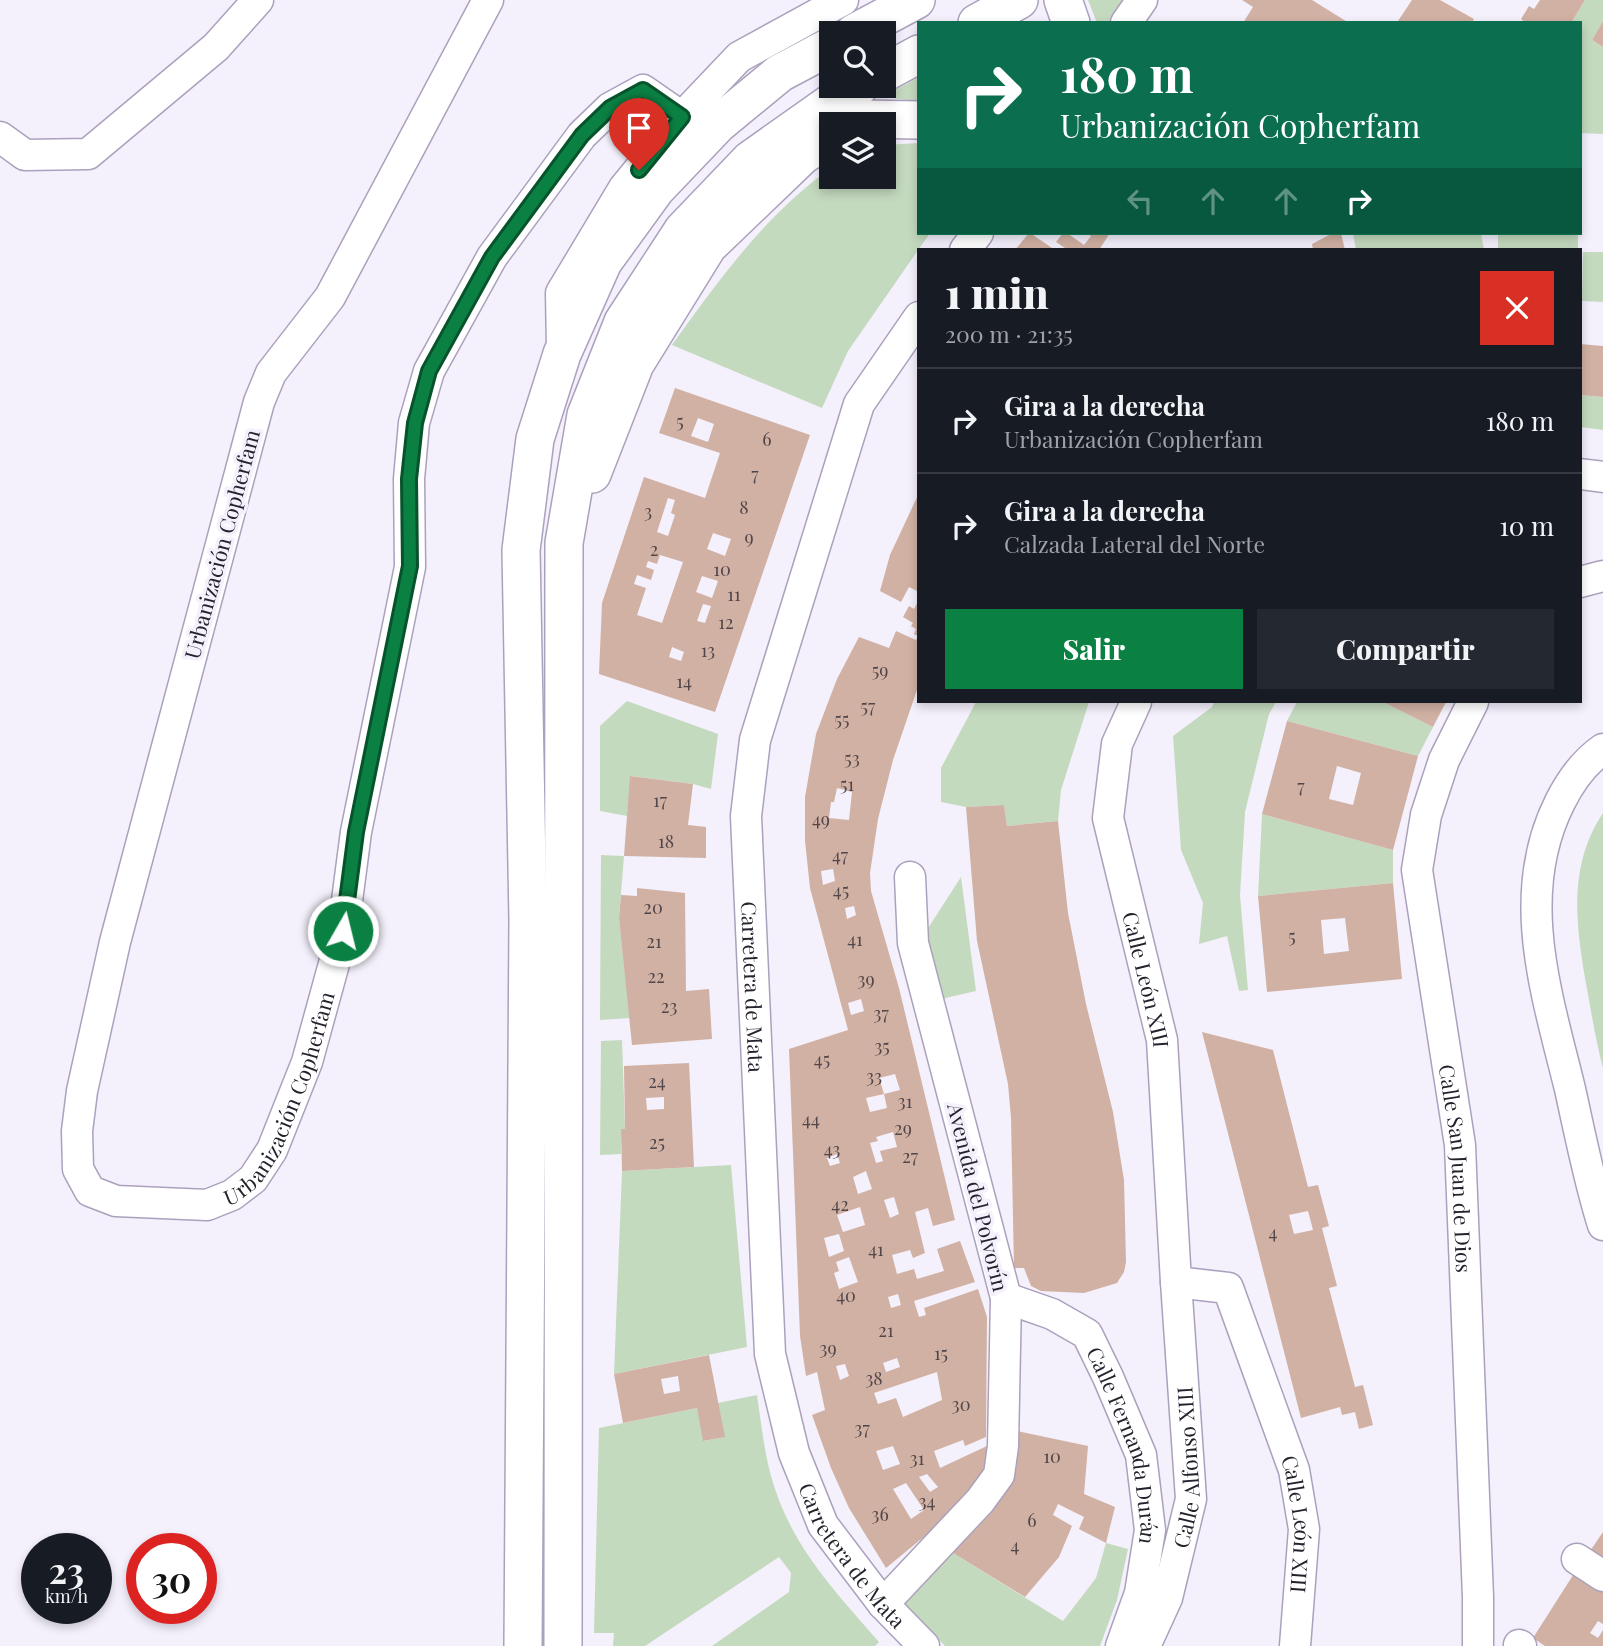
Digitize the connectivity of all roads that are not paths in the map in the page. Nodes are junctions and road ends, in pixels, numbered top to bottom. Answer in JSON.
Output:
{"nodes":[{"id":1,"x":258,"y":0,"type":"edge"},
{"id":2,"x":488,"y":0,"type":"edge"},
{"id":3,"x":843,"y":0,"type":"edge"},
{"id":4,"x":916,"y":0,"type":"edge"},
{"id":5,"x":1019,"y":0,"type":"edge"},
{"id":6,"x":1063,"y":0,"type":"edge"},
{"id":7,"x":1142,"y":0,"type":"edge"},
{"id":8,"x":877,"y":21,"type":"edge"},
{"id":9,"x":981,"y":21,"type":"edge"},
{"id":10,"x":1070,"y":21,"type":"edge"},
{"id":11,"x":1127,"y":21,"type":"edge"},
{"id":12,"x":819,"y":52,"type":"edge"},
{"id":13,"x":917,"y":55,"type":"edge"},
{"id":14,"x":896,"y":66,"type":"edge"},
{"id":15,"x":838,"y":98,"type":"edge"},
{"id":16,"x":682,"y":117,"type":"junction"},
{"id":17,"x":896,"y":120,"type":"edge"},
{"id":18,"x":917,"y":120,"type":"edge"},
{"id":19,"x":0,"y":136,"type":"edge"},
{"id":20,"x":819,"y":145,"type":"edge"},
{"id":21,"x":917,"y":320,"type":"edge"},
{"id":22,"x":562,"y":354,"type":"junction"},
{"id":23,"x":1582,"y":474,"type":"edge"},
{"id":24,"x":1603,"y":477,"type":"edge"},
{"id":25,"x":564,"y":543,"type":"junction"},
{"id":26,"x":1603,"y":576,"type":"edge"},
{"id":27,"x":1582,"y":581,"type":"edge"},
{"id":28,"x":1136,"y":703,"type":"edge"},
{"id":29,"x":1472,"y":703,"type":"edge"},
{"id":30,"x":1603,"y":749,"type":"edge"},
{"id":31,"x":910,"y":877,"type":"dead end"},
{"id":32,"x":1603,"y":1225,"type":"edge"},
{"id":33,"x":1176,"y":1274,"type":"junction"},
{"id":34,"x":1006,"y":1298,"type":"junction"},
{"id":35,"x":1577,"y":1559,"type":"dead end"},
{"id":36,"x":1603,"y":1576,"type":"edge"},
{"id":37,"x":883,"y":1604,"type":"junction"},
{"id":38,"x":523,"y":1646,"type":"edge"},
{"id":39,"x":564,"y":1646,"type":"edge"},
{"id":40,"x":924,"y":1646,"type":"edge"},
{"id":41,"x":1121,"y":1646,"type":"edge"},
{"id":42,"x":1145,"y":1646,"type":"edge"},
{"id":43,"x":1295,"y":1646,"type":"edge"},
{"id":44,"x":1478,"y":1646,"type":"edge"}],
"edges":[{"from":1,"to":19,"type":"street"},
{"from":2,"to":16,"type":"street","name":"Urbanización Copherfam"},
{"from":3,"to":16,"type":"street"},
{"from":4,"to":8,"type":"street"},
{"from":5,"to":9,"type":"street"},
{"from":6,"to":10,"type":"street"},
{"from":7,"to":11,"type":"street"},
{"from":12,"to":22,"type":"street"},
{"from":13,"to":14,"type":"street"},
{"from":15,"to":25,"type":"street"},
{"from":16,"to":22,"type":"street"},
{"from":17,"to":18,"type":"street"},
{"from":20,"to":25,"type":"street"},
{"from":21,"to":37,"type":"street","name":"Carretera de Mata"},
{"from":22,"to":38,"type":"street"},
{"from":23,"to":24,"type":"street"},
{"from":25,"to":39,"type":"street"},
{"from":26,"to":27,"type":"street"},
{"from":28,"to":33,"type":"street","name":"Calle León XIII"},
{"from":29,"to":44,"type":"street","name":"Calle San Juan de Dios"},
{"from":30,"to":32,"type":"street"},
{"from":31,"to":34,"type":"street","name":"Avenida del Polvorín"},
{"from":33,"to":42,"type":"street","name":"Calle Alfonso XIII"},
{"from":33,"to":43,"type":"street","name":"Calle León XIII"},
{"from":34,"to":37,"type":"street","name":"Avenida del Polvorín"},
{"from":34,"to":41,"type":"street","name":"Calle Fernanda Durán"},
{"from":35,"to":36,"type":"street"},
{"from":37,"to":40,"type":"street","name":"Carretera de Mata"}]}
